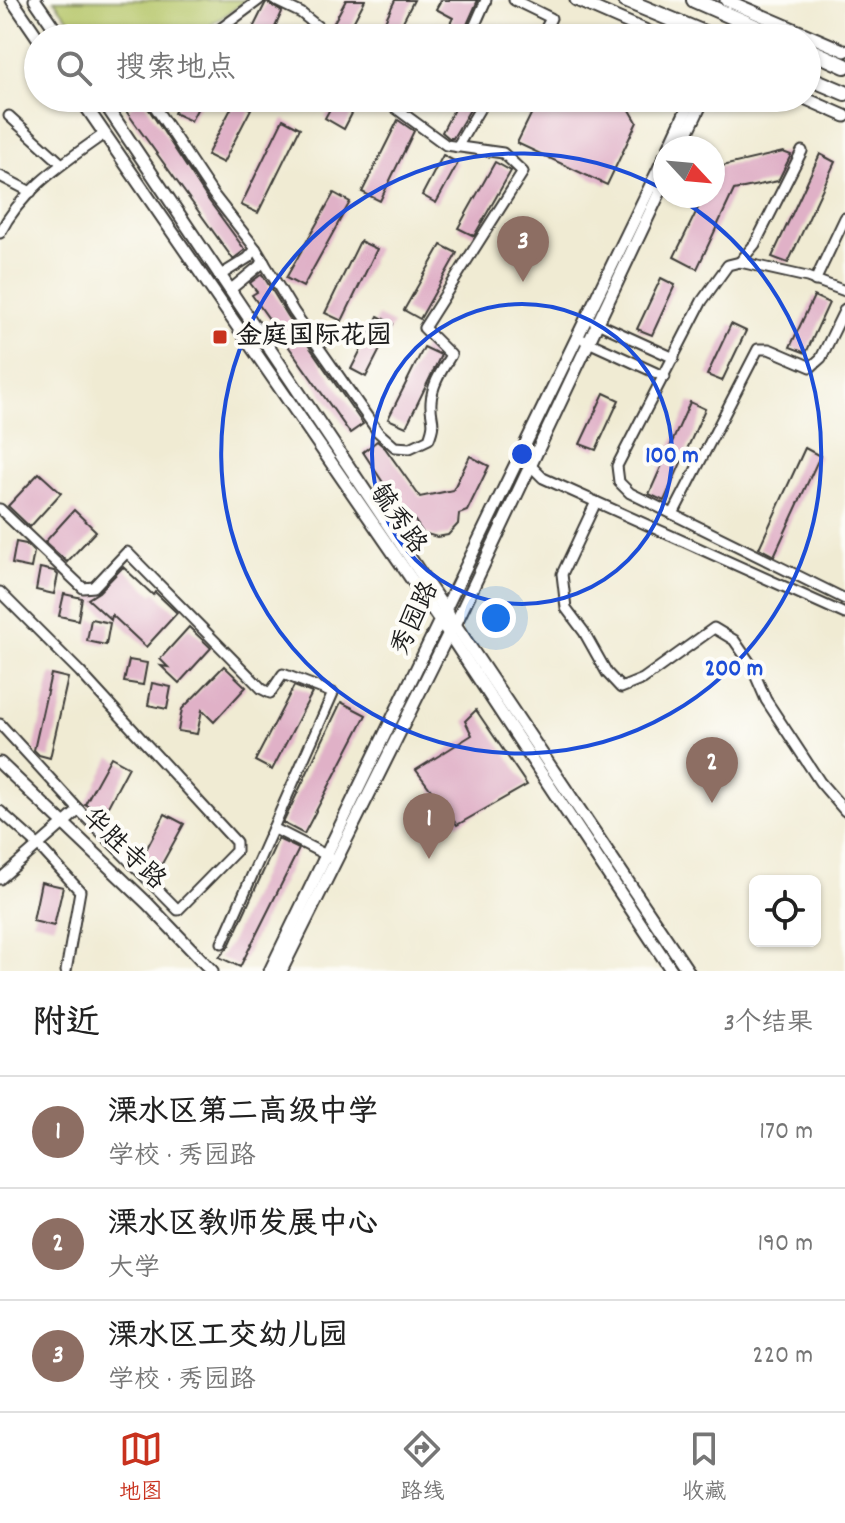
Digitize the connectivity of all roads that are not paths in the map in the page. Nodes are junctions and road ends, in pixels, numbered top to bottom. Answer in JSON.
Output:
{"nodes":[{"id":1,"x":12,"y":0,"type":"edge"},
{"id":2,"x":35,"y":0,"type":"edge"},
{"id":3,"x":259,"y":0,"type":"edge"},
{"id":4,"x":274,"y":0,"type":"edge"},
{"id":5,"x":486,"y":0,"type":"edge"},
{"id":6,"x":514,"y":0,"type":"edge"},
{"id":7,"x":576,"y":0,"type":"edge"},
{"id":8,"x":625,"y":0,"type":"edge"},
{"id":9,"x":694,"y":0,"type":"edge"},
{"id":10,"x":726,"y":0,"type":"edge"},
{"id":11,"x":743,"y":3,"type":"edge"},
{"id":12,"x":28,"y":24,"type":"edge"},
{"id":13,"x":51,"y":24,"type":"edge"},
{"id":14,"x":227,"y":24,"type":"edge"},
{"id":15,"x":315,"y":24,"type":"edge"},
{"id":16,"x":475,"y":24,"type":"edge"},
{"id":17,"x":548,"y":24,"type":"edge"},
{"id":18,"x":631,"y":24,"type":"edge"},
{"id":19,"x":682,"y":24,"type":"edge"},
{"id":20,"x":749,"y":24,"type":"edge"},
{"id":21,"x":788,"y":24,"type":"edge"},
{"id":22,"x":821,"y":40,"type":"edge"},
{"id":23,"x":845,"y":51,"type":"edge"},
{"id":24,"x":821,"y":55,"type":"edge"},
{"id":25,"x":845,"y":66,"type":"edge"},
{"id":26,"x":821,"y":83,"type":"edge"},
{"id":27,"x":845,"y":93,"type":"edge"},
{"id":28,"x":821,"y":105,"type":"edge"},
{"id":29,"x":89,"y":112,"type":"edge"},
{"id":30,"x":110,"y":112,"type":"edge"},
{"id":31,"x":158,"y":112,"type":"edge"},
{"id":32,"x":401,"y":112,"type":"edge"},
{"id":33,"x":478,"y":112,"type":"edge"},
{"id":34,"x":686,"y":112,"type":"edge"},
{"id":35,"x":697,"y":112,"type":"edge"},
{"id":36,"x":9,"y":116,"type":"dead end"},
{"id":37,"x":845,"y":116,"type":"edge"},
{"id":38,"x":104,"y":134,"type":"junction"},
{"id":39,"x":675,"y":136,"type":"edge"},
{"id":40,"x":686,"y":136,"type":"edge"},
{"id":41,"x":457,"y":147,"type":"junction"},
{"id":42,"x":802,"y":151,"type":"dead end"},
{"id":43,"x":62,"y":164,"type":"junction"},
{"id":44,"x":0,"y":176,"type":"edge"},
{"id":45,"x":653,"y":183,"type":"edge"},
{"id":46,"x":31,"y":192,"type":"junction"},
{"id":47,"x":653,"y":204,"type":"edge"},
{"id":48,"x":5,"y":213,"type":"edge"},
{"id":49,"x":845,"y":218,"type":"edge"},
{"id":50,"x":0,"y":233,"type":"edge"},
{"id":51,"x":256,"y":249,"type":"junction"},
{"id":52,"x":264,"y":262,"type":"junction"},
{"id":53,"x":740,"y":262,"type":"junction"},
{"id":54,"x":219,"y":276,"type":"junction"},
{"id":55,"x":815,"y":281,"type":"junction"},
{"id":56,"x":230,"y":290,"type":"junction"},
{"id":57,"x":845,"y":291,"type":"edge"},
{"id":58,"x":845,"y":309,"type":"edge"},
{"id":59,"x":592,"y":321,"type":"junction"},
{"id":60,"x":583,"y":339,"type":"junction"},
{"id":61,"x":674,"y":358,"type":"junction"},
{"id":62,"x":665,"y":377,"type":"junction"},
{"id":63,"x":531,"y":466,"type":"junction"},
{"id":64,"x":596,"y":502,"type":"junction"},
{"id":65,"x":0,"y":509,"type":"edge"},
{"id":66,"x":673,"y":514,"type":"junction"},
{"id":67,"x":0,"y":592,"type":"edge"},
{"id":68,"x":845,"y":599,"type":"edge"},
{"id":69,"x":445,"y":608,"type":"junction"},
{"id":70,"x":845,"y":614,"type":"edge"},
{"id":71,"x":441,"y":622,"type":"junction"},
{"id":72,"x":452,"y":630,"type":"junction"},
{"id":73,"x":0,"y":724,"type":"edge"},
{"id":74,"x":0,"y":763,"type":"edge"},
{"id":75,"x":79,"y":810,"type":"junction"},
{"id":76,"x":0,"y":811,"type":"edge"},
{"id":77,"x":845,"y":811,"type":"edge"},
{"id":78,"x":65,"y":824,"type":"junction"},
{"id":79,"x":273,"y":828,"type":"junction"},
{"id":80,"x":39,"y":846,"type":"junction"},
{"id":81,"x":331,"y":858,"type":"junction"},
{"id":82,"x":0,"y":879,"type":"edge"},
{"id":83,"x":222,"y":943,"type":"dead end"},
{"id":84,"x":66,"y":971,"type":"edge"},
{"id":85,"x":212,"y":971,"type":"edge"},
{"id":86,"x":270,"y":971,"type":"edge"},
{"id":87,"x":281,"y":971,"type":"edge"},
{"id":88,"x":672,"y":971,"type":"edge"},
{"id":89,"x":688,"y":971,"type":"edge"}],
"edges":[{"from":1,"to":12,"type":"street"},
{"from":2,"to":13,"type":"street"},
{"from":3,"to":14,"type":"street"},
{"from":4,"to":15,"type":"street"},
{"from":5,"to":16,"type":"street"},
{"from":6,"to":17,"type":"street"},
{"from":7,"to":18,"type":"street"},
{"from":8,"to":19,"type":"main road"},
{"from":9,"to":20,"type":"main road"},
{"from":10,"to":11,"type":"street"},
{"from":11,"to":21,"type":"street"},
{"from":22,"to":23,"type":"street"},
{"from":24,"to":25,"type":"main road"},
{"from":26,"to":27,"type":"main road"},
{"from":28,"to":37,"type":"street"},
{"from":29,"to":38,"type":"street","name":"毓秀路"},
{"from":30,"to":54,"type":"street","name":"毓秀路"},
{"from":31,"to":51,"type":"street"},
{"from":32,"to":41,"type":"street"},
{"from":33,"to":41,"type":"street"},
{"from":34,"to":39,"type":"street"},
{"from":35,"to":40,"type":"street"},
{"from":36,"to":43,"type":"street"},
{"from":38,"to":43,"type":"street"},
{"from":38,"to":71,"type":"street","name":"毓秀路"},
{"from":41,"to":52,"type":"street"},
{"from":42,"to":53,"type":"street"},
{"from":43,"to":46,"type":"street"},
{"from":44,"to":46,"type":"street"},
{"from":45,"to":59,"type":"street","name":"秀园路"},
{"from":46,"to":48,"type":"street"},
{"from":47,"to":59,"type":"street","name":"秀园路"},
{"from":48,"to":50,"type":"street"},
{"from":49,"to":55,"type":"street"},
{"from":51,"to":52,"type":"street"},
{"from":51,"to":54,"type":"street"},
{"from":52,"to":56,"type":"street"},
{"from":53,"to":55,"type":"street"},
{"from":53,"to":61,"type":"street"},
{"from":54,"to":56,"type":"street","name":"毓秀路"},
{"from":55,"to":57,"type":"street"},
{"from":56,"to":69,"type":"street","name":"毓秀路"},
{"from":58,"to":66,"type":"street"},
{"from":59,"to":60,"type":"street","name":"秀园路"},
{"from":59,"to":61,"type":"street"},
{"from":60,"to":62,"type":"street"},
{"from":60,"to":63,"type":"street","name":"秀园路"},
{"from":60,"to":69,"type":"street","name":"秀园路"},
{"from":61,"to":62,"type":"street"},
{"from":62,"to":66,"type":"street"},
{"from":63,"to":64,"type":"street"},
{"from":63,"to":72,"type":"street","name":"秀园路"},
{"from":64,"to":70,"type":"street"},
{"from":64,"to":77,"type":"street"},
{"from":65,"to":79,"type":"street"},
{"from":66,"to":68,"type":"street"},
{"from":67,"to":75,"type":"street"},
{"from":69,"to":71,"type":"street","name":"秀园路"},
{"from":69,"to":72,"type":"street","name":"毓秀路"},
{"from":71,"to":72,"type":"street","name":"毓秀路"},
{"from":71,"to":81,"type":"street","name":"秀园路"},
{"from":72,"to":81,"type":"street","name":"秀园路"},
{"from":72,"to":88,"type":"street","name":"毓秀路"},
{"from":72,"to":89,"type":"street","name":"毓秀路"},
{"from":73,"to":75,"type":"street"},
{"from":74,"to":78,"type":"street","name":"华胜寺路"},
{"from":75,"to":78,"type":"street"},
{"from":76,"to":80,"type":"street"},
{"from":78,"to":80,"type":"street"},
{"from":78,"to":85,"type":"street","name":"华胜寺路"},
{"from":79,"to":81,"type":"street"},
{"from":79,"to":83,"type":"street"},
{"from":80,"to":82,"type":"street"},
{"from":80,"to":84,"type":"street"},
{"from":81,"to":86,"type":"street","name":"秀园路"},
{"from":81,"to":87,"type":"street","name":"秀园路"}]}
